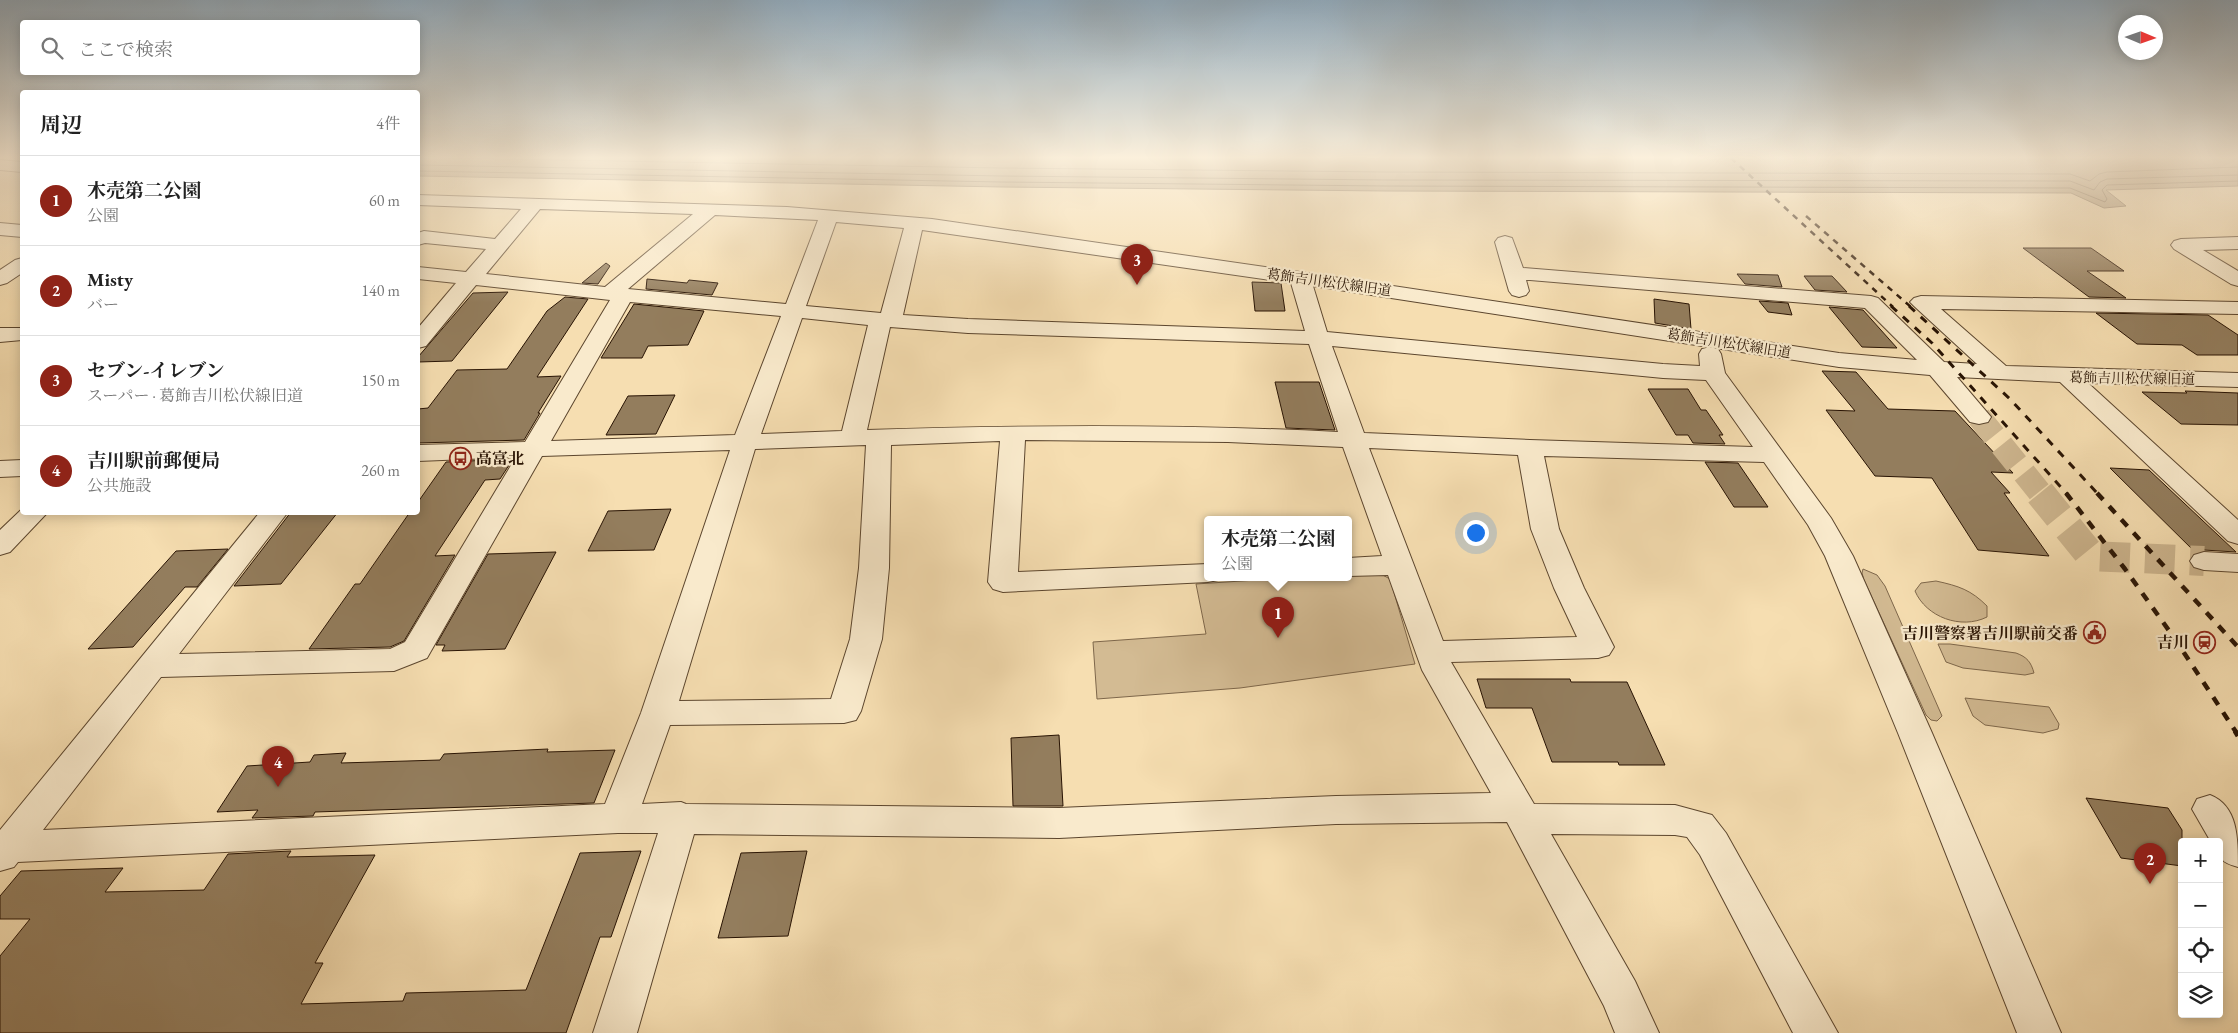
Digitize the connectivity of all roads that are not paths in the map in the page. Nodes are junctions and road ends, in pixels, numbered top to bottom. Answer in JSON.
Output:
{"nodes":[{"id":1,"x":534,"y":206,"type":"edge"},
{"id":2,"x":613,"y":206,"type":"edge"},
{"id":3,"x":711,"y":209,"type":"junction"},
{"id":4,"x":829,"y":216,"type":"junction"},
{"id":5,"x":917,"y":224,"type":"junction"},
{"id":6,"x":0,"y":229,"type":"edge"},
{"id":7,"x":20,"y":230,"type":"edge"},
{"id":8,"x":420,"y":238,"type":"edge"},
{"id":9,"x":1505,"y":242,"type":"dead end"},
{"id":10,"x":2238,"y":243,"type":"edge"},
{"id":11,"x":501,"y":245,"type":"junction"},
{"id":12,"x":20,"y":265,"type":"edge"},
{"id":13,"x":420,"y":273,"type":"edge"},
{"id":14,"x":1514,"y":274,"type":"junction"},
{"id":15,"x":471,"y":278,"type":"junction"},
{"id":16,"x":1300,"y":278,"type":"junction"},
{"id":17,"x":0,"y":279,"type":"edge"},
{"id":18,"x":2238,"y":280,"type":"edge"},
{"id":19,"x":616,"y":295,"type":"junction"},
{"id":20,"x":2238,"y":308,"type":"edge"},
{"id":21,"x":793,"y":312,"type":"junction"},
{"id":22,"x":1524,"y":312,"type":"junction"},
{"id":23,"x":886,"y":320,"type":"junction"},
{"id":24,"x":0,"y":334,"type":"edge"},
{"id":25,"x":20,"y":334,"type":"edge"},
{"id":26,"x":1318,"y":338,"type":"junction"},
{"id":27,"x":420,"y":339,"type":"edge"},
{"id":28,"x":1708,"y":340,"type":"junction"},
{"id":29,"x":1937,"y":369,"type":"junction"},
{"id":30,"x":1713,"y":373,"type":"junction"},
{"id":31,"x":2001,"y":373,"type":"junction"},
{"id":32,"x":2067,"y":376,"type":"junction"},
{"id":33,"x":2238,"y":380,"type":"edge"},
{"id":34,"x":1979,"y":417,"type":"tunnel mouth"},
{"id":35,"x":1013,"y":433,"type":"junction"},
{"id":36,"x":866,"y":438,"type":"junction"},
{"id":37,"x":1354,"y":441,"type":"junction"},
{"id":38,"x":745,"y":442,"type":"junction"},
{"id":39,"x":1530,"y":448,"type":"junction"},
{"id":40,"x":534,"y":450,"type":"junction"},
{"id":41,"x":420,"y":453,"type":"edge"},
{"id":42,"x":1773,"y":455,"type":"junction"},
{"id":43,"x":20,"y":468,"type":"edge"},
{"id":44,"x":0,"y":469,"type":"edge"},
{"id":45,"x":32,"y":515,"type":"edge"},
{"id":46,"x":273,"y":515,"type":"edge"},
{"id":47,"x":2238,"y":535,"type":"edge"},
{"id":48,"x":0,"y":546,"type":"edge"},
{"id":49,"x":2204,"y":561,"type":"tunnel mouth"},
{"id":50,"x":2238,"y":563,"type":"edge"},
{"id":51,"x":1399,"y":565,"type":"junction"},
{"id":52,"x":1352,"y":567,"type":"edge"},
{"id":53,"x":1204,"y":573,"type":"edge"},
{"id":54,"x":1431,"y":652,"type":"junction"},
{"id":55,"x":151,"y":666,"type":"junction"},
{"id":56,"x":658,"y":713,"type":"junction"},
{"id":57,"x":2210,"y":808,"type":"dead end"},
{"id":58,"x":1520,"y":813,"type":"junction"},
{"id":59,"x":681,"y":817,"type":"junction"},
{"id":60,"x":618,"y":818,"type":"junction"},
{"id":61,"x":4,"y":852,"type":"edge"},
{"id":62,"x":2238,"y":852,"type":"edge"},
{"id":63,"x":615,"y":1033,"type":"edge"},
{"id":64,"x":1636,"y":1033,"type":"edge"},
{"id":65,"x":1816,"y":1033,"type":"edge"},
{"id":66,"x":2039,"y":1033,"type":"edge"}],
"edges":[{"from":1,"to":11,"type":"street"},
{"from":2,"to":3,"type":"street","name":"葛飾吉川松伏線旧道"},
{"from":3,"to":4,"type":"street","name":"葛飾吉川松伏線旧道"},
{"from":3,"to":19,"type":"street"},
{"from":4,"to":5,"type":"street","name":"葛飾吉川松伏線旧道"},
{"from":4,"to":21,"type":"street"},
{"from":5,"to":16,"type":"street","name":"葛飾吉川松伏線旧道"},
{"from":5,"to":23,"type":"street"},
{"from":6,"to":7,"type":"street"},
{"from":8,"to":11,"type":"street"},
{"from":9,"to":14,"type":"street"},
{"from":10,"to":18,"type":"street"},
{"from":11,"to":15,"type":"street"},
{"from":12,"to":17,"type":"street"},
{"from":13,"to":15,"type":"street"},
{"from":14,"to":22,"type":"street"},
{"from":14,"to":29,"type":"street"},
{"from":15,"to":19,"type":"street"},
{"from":15,"to":27,"type":"street"},
{"from":16,"to":22,"type":"street","name":"葛飾吉川松伏線旧道"},
{"from":16,"to":26,"type":"street"},
{"from":19,"to":21,"type":"street"},
{"from":19,"to":40,"type":"street"},
{"from":20,"to":31,"type":"street"},
{"from":21,"to":23,"type":"street"},
{"from":21,"to":38,"type":"street"},
{"from":22,"to":28,"type":"street","name":"葛飾吉川松伏線旧道"},
{"from":23,"to":26,"type":"street"},
{"from":23,"to":36,"type":"street"},
{"from":24,"to":25,"type":"street"},
{"from":26,"to":30,"type":"street"},
{"from":26,"to":37,"type":"street"},
{"from":28,"to":29,"type":"street","name":"葛飾吉川松伏線旧道"},
{"from":28,"to":30,"type":"street"},
{"from":29,"to":31,"type":"street","name":"葛飾吉川松伏線旧道"},
{"from":29,"to":34,"type":"street"},
{"from":30,"to":42,"type":"street"},
{"from":31,"to":32,"type":"street","name":"葛飾吉川松伏線旧道"},
{"from":32,"to":33,"type":"street","name":"葛飾吉川松伏線旧道"},
{"from":32,"to":47,"type":"street"},
{"from":35,"to":36,"type":"street"},
{"from":35,"to":37,"type":"street"},
{"from":35,"to":53,"type":"street"},
{"from":36,"to":38,"type":"street"},
{"from":36,"to":56,"type":"street"},
{"from":37,"to":39,"type":"street"},
{"from":37,"to":51,"type":"street"},
{"from":38,"to":40,"type":"street"},
{"from":38,"to":56,"type":"street"},
{"from":39,"to":42,"type":"street"},
{"from":39,"to":54,"type":"street"},
{"from":40,"to":41,"type":"street"},
{"from":40,"to":55,"type":"street"},
{"from":42,"to":66,"type":"street"},
{"from":43,"to":44,"type":"street"},
{"from":45,"to":48,"type":"street"},
{"from":46,"to":55,"type":"street"},
{"from":49,"to":50,"type":"street"},
{"from":51,"to":52,"type":"street"},
{"from":51,"to":54,"type":"street"},
{"from":54,"to":58,"type":"street"},
{"from":55,"to":61,"type":"street"},
{"from":56,"to":60,"type":"street"},
{"from":57,"to":62,"type":"street"},
{"from":58,"to":59,"type":"street"},
{"from":58,"to":64,"type":"street"},
{"from":58,"to":65,"type":"street"},
{"from":59,"to":60,"type":"street"},
{"from":59,"to":63,"type":"street"},
{"from":60,"to":61,"type":"street"}]}
